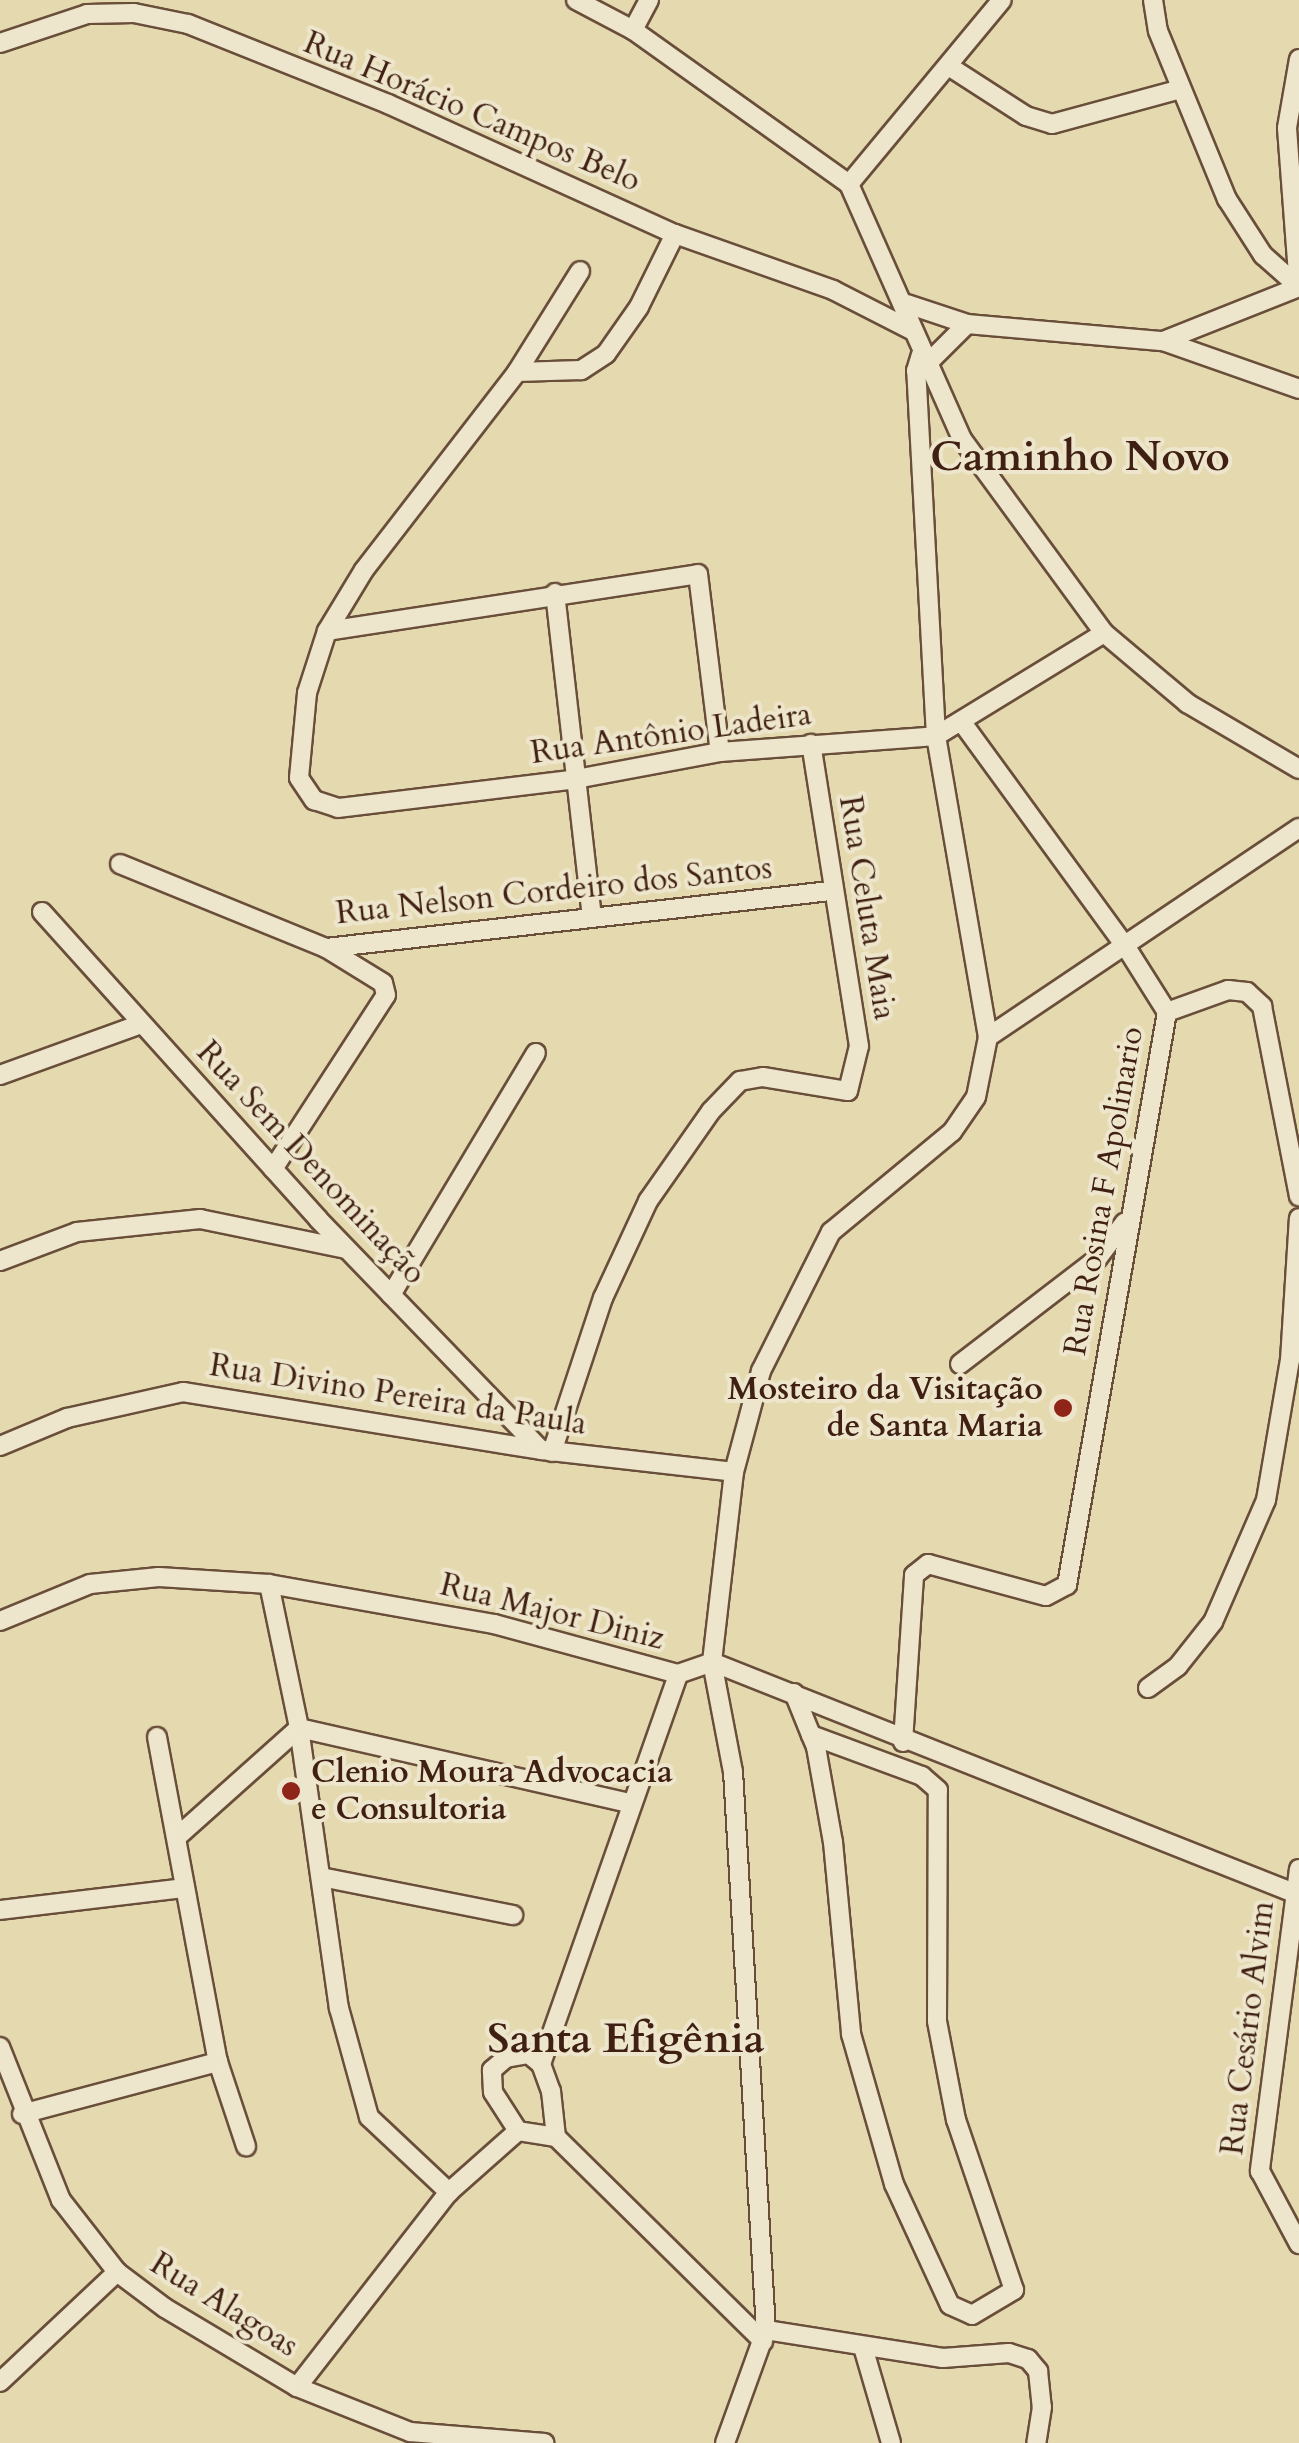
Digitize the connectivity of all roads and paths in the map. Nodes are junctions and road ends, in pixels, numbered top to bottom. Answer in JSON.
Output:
{"nodes":[{"id":1,"x":576,"y":0,"type":"edge"},
{"id":2,"x":649,"y":0,"type":"edge"},
{"id":3,"x":1002,"y":0,"type":"edge"},
{"id":4,"x":1153,"y":0,"type":"edge"},
{"id":5,"x":633,"y":30,"type":"junction"},
{"id":6,"x":0,"y":43,"type":"edge"},
{"id":7,"x":1299,"y":59,"type":"edge"},
{"id":8,"x":950,"y":67,"type":"junction"},
{"id":9,"x":1181,"y":89,"type":"junction"},
{"id":10,"x":849,"y":184,"type":"junction"},
{"id":11,"x":675,"y":234,"type":"junction"},
{"id":12,"x":580,"y":271,"type":"dead end"},
{"id":13,"x":1299,"y":287,"type":"edge"},
{"id":14,"x":907,"y":304,"type":"junction"},
{"id":15,"x":967,"y":324,"type":"junction"},
{"id":16,"x":911,"y":330,"type":"junction"},
{"id":17,"x":1163,"y":341,"type":"junction"},
{"id":18,"x":923,"y":360,"type":"junction"},
{"id":19,"x":517,"y":372,"type":"junction"},
{"id":20,"x":1299,"y":389,"type":"edge"},
{"id":21,"x":556,"y":593,"type":"junction"},
{"id":22,"x":327,"y":631,"type":"junction"},
{"id":23,"x":1104,"y":633,"type":"junction"},
{"id":24,"x":961,"y":721,"type":"junction"},
{"id":25,"x":936,"y":736,"type":"junction"},
{"id":26,"x":811,"y":744,"type":"junction"},
{"id":27,"x":720,"y":752,"type":"junction"},
{"id":28,"x":1299,"y":769,"type":"edge"},
{"id":29,"x":576,"y":778,"type":"junction"},
{"id":30,"x":1299,"y":828,"type":"edge"},
{"id":31,"x":120,"y":864,"type":"dead end"},
{"id":32,"x":830,"y":891,"type":"junction"},
{"id":33,"x":42,"y":912,"type":"dead end"},
{"id":34,"x":592,"y":917,"type":"junction"},
{"id":35,"x":1126,"y":946,"type":"junction"},
{"id":36,"x":326,"y":948,"type":"junction"},
{"id":37,"x":1166,"y":1012,"type":"junction"},
{"id":38,"x":141,"y":1024,"type":"junction"},
{"id":39,"x":988,"y":1038,"type":"junction"},
{"id":40,"x":536,"y":1053,"type":"dead end"},
{"id":41,"x":0,"y":1076,"type":"edge"},
{"id":42,"x":272,"y":1169,"type":"junction"},
{"id":43,"x":1299,"y":1196,"type":"edge"},
{"id":44,"x":1128,"y":1218,"type":"junction"},
{"id":45,"x":1299,"y":1218,"type":"edge"},
{"id":46,"x":346,"y":1248,"type":"junction"},
{"id":47,"x":0,"y":1260,"type":"edge"},
{"id":48,"x":392,"y":1295,"type":"junction"},
{"id":49,"x":960,"y":1364,"type":"dead end"},
{"id":50,"x":0,"y":1446,"type":"edge"},
{"id":51,"x":547,"y":1451,"type":"junction"},
{"id":52,"x":734,"y":1472,"type":"junction"},
{"id":53,"x":270,"y":1584,"type":"junction"},
{"id":54,"x":0,"y":1622,"type":"edge"},
{"id":55,"x":712,"y":1662,"type":"junction"},
{"id":56,"x":678,"y":1674,"type":"junction"},
{"id":57,"x":1148,"y":1688,"type":"dead end"},
{"id":58,"x":794,"y":1693,"type":"junction"},
{"id":59,"x":299,"y":1728,"type":"junction"},
{"id":60,"x":811,"y":1735,"type":"junction"},
{"id":61,"x":157,"y":1737,"type":"dead end"},
{"id":62,"x":903,"y":1742,"type":"junction"},
{"id":63,"x":630,"y":1803,"type":"junction"},
{"id":64,"x":177,"y":1837,"type":"junction"},
{"id":65,"x":1299,"y":1870,"type":"edge"},
{"id":66,"x":321,"y":1878,"type":"junction"},
{"id":67,"x":185,"y":1888,"type":"junction"},
{"id":68,"x":1294,"y":1893,"type":"junction"},
{"id":69,"x":0,"y":1910,"type":"edge"},
{"id":70,"x":513,"y":1915,"type":"dead end"},
{"id":71,"x":0,"y":2047,"type":"edge"},
{"id":72,"x":218,"y":2062,"type":"junction"},
{"id":73,"x":541,"y":2064,"type":"junction"},
{"id":74,"x":22,"y":2114,"type":"junction"},
{"id":75,"x":518,"y":2131,"type":"junction"},
{"id":76,"x":556,"y":2138,"type":"junction"},
{"id":77,"x":246,"y":2146,"type":"dead end"},
{"id":78,"x":450,"y":2192,"type":"junction"},
{"id":79,"x":1299,"y":2244,"type":"edge"},
{"id":80,"x":118,"y":2272,"type":"junction"},
{"id":81,"x":765,"y":2336,"type":"junction"},
{"id":82,"x":863,"y":2347,"type":"junction"},
{"id":83,"x":0,"y":2382,"type":"edge"},
{"id":84,"x":297,"y":2386,"type":"junction"},
{"id":85,"x":545,"y":2443,"type":"edge"},
{"id":86,"x":725,"y":2443,"type":"edge"},
{"id":87,"x":891,"y":2443,"type":"edge"},
{"id":88,"x":1036,"y":2443,"type":"edge"}],
"edges":[{"from":1,"to":5,"type":"street"},
{"from":2,"to":5,"type":"street"},
{"from":3,"to":8,"type":"street"},
{"from":4,"to":9,"type":"street"},
{"from":5,"to":10,"type":"street"},
{"from":6,"to":11,"type":"street","name":"Rua Horácio Campos Belo"},
{"from":7,"to":13,"type":"street"},
{"from":8,"to":9,"type":"street"},
{"from":8,"to":10,"type":"street"},
{"from":9,"to":13,"type":"street"},
{"from":10,"to":14,"type":"street"},
{"from":11,"to":16,"type":"street","name":"Rua Horácio Campos Belo"},
{"from":11,"to":19,"type":"street"},
{"from":12,"to":19,"type":"street"},
{"from":13,"to":17,"type":"street"},
{"from":14,"to":15,"type":"street"},
{"from":14,"to":16,"type":"street"},
{"from":15,"to":17,"type":"street"},
{"from":15,"to":18,"type":"street"},
{"from":16,"to":18,"type":"street"},
{"from":17,"to":20,"type":"street"},
{"from":18,"to":23,"type":"street"},
{"from":18,"to":25,"type":"street"},
{"from":19,"to":22,"type":"street"},
{"from":21,"to":22,"type":"street"},
{"from":21,"to":27,"type":"street"},
{"from":21,"to":29,"type":"street"},
{"from":22,"to":29,"type":"street","name":"Rua Antônio Ladeira"},
{"from":23,"to":24,"type":"street","name":"Rua Antônio Ladeira"},
{"from":23,"to":28,"type":"street"},
{"from":24,"to":25,"type":"street","name":"Rua Antônio Ladeira"},
{"from":24,"to":35,"type":"street"},
{"from":25,"to":26,"type":"street","name":"Rua Antônio Ladeira"},
{"from":25,"to":39,"type":"street"},
{"from":26,"to":27,"type":"street","name":"Rua Antônio Ladeira"},
{"from":26,"to":32,"type":"street","name":"Rua Celuta Maia"},
{"from":27,"to":29,"type":"street","name":"Rua Antônio Ladeira"},
{"from":29,"to":34,"type":"street"},
{"from":30,"to":35,"type":"street"},
{"from":31,"to":36,"type":"street","name":"Rua Nelson Cordeiro dos Santos"},
{"from":32,"to":34,"type":"street","name":"Rua Nelson Cordeiro dos Santos"},
{"from":32,"to":51,"type":"street","name":"Rua Celuta Maia"},
{"from":33,"to":38,"type":"street","name":"Rua Sem Denominação"},
{"from":34,"to":36,"type":"street","name":"Rua Nelson Cordeiro dos Santos"},
{"from":35,"to":37,"type":"street"},
{"from":35,"to":39,"type":"street"},
{"from":36,"to":42,"type":"street"},
{"from":37,"to":43,"type":"street"},
{"from":37,"to":44,"type":"street","name":"Rua Rosina F Apolinario"},
{"from":38,"to":41,"type":"street"},
{"from":38,"to":42,"type":"street","name":"Rua Sem Denominação"},
{"from":39,"to":52,"type":"street"},
{"from":40,"to":48,"type":"street"},
{"from":42,"to":46,"type":"street","name":"Rua Sem Denominação"},
{"from":44,"to":49,"type":"street"},
{"from":44,"to":62,"type":"street","name":"Rua Rosina F Apolinario"},
{"from":45,"to":57,"type":"street"},
{"from":46,"to":47,"type":"street"},
{"from":46,"to":48,"type":"street","name":"Rua Sem Denominação"},
{"from":48,"to":51,"type":"street","name":"Rua Sem Denominação"},
{"from":50,"to":51,"type":"street","name":"Rua Divino Pereira da Paula"},
{"from":51,"to":52,"type":"street","name":"Rua Divino Pereira da Paula"},
{"from":52,"to":55,"type":"street"},
{"from":53,"to":54,"type":"street","name":"Rua Major Diniz"},
{"from":53,"to":56,"type":"street","name":"Rua Major Diniz"},
{"from":53,"to":59,"type":"street"},
{"from":55,"to":56,"type":"street","name":"Rua Major Diniz"},
{"from":55,"to":58,"type":"street"},
{"from":55,"to":81,"type":"street"},
{"from":56,"to":63,"type":"street"},
{"from":58,"to":60,"type":"street"},
{"from":58,"to":62,"type":"street"},
{"from":59,"to":63,"type":"street"},
{"from":59,"to":64,"type":"street"},
{"from":59,"to":66,"type":"street"},
{"from":60,"to":60,"type":"street"},
{"from":61,"to":64,"type":"street"},
{"from":62,"to":68,"type":"street"},
{"from":63,"to":73,"type":"street"},
{"from":64,"to":67,"type":"street"},
{"from":65,"to":68,"type":"street","name":"Rua Cesário Alvim"},
{"from":66,"to":70,"type":"street"},
{"from":66,"to":78,"type":"street"},
{"from":67,"to":69,"type":"street"},
{"from":67,"to":72,"type":"street"},
{"from":68,"to":79,"type":"street","name":"Rua Cesário Alvim"},
{"from":71,"to":74,"type":"street","name":"Rua Alagoas"},
{"from":72,"to":74,"type":"street"},
{"from":72,"to":77,"type":"street"},
{"from":73,"to":75,"type":"street"},
{"from":73,"to":76,"type":"street"},
{"from":74,"to":80,"type":"street","name":"Rua Alagoas"},
{"from":75,"to":76,"type":"street"},
{"from":75,"to":78,"type":"street"},
{"from":76,"to":81,"type":"street"},
{"from":78,"to":84,"type":"street"},
{"from":80,"to":83,"type":"street"},
{"from":80,"to":84,"type":"street","name":"Rua Alagoas"},
{"from":81,"to":82,"type":"street"},
{"from":81,"to":86,"type":"street"},
{"from":82,"to":87,"type":"street"},
{"from":82,"to":88,"type":"street"},
{"from":84,"to":85,"type":"street","name":"Rua Alagoas"}]}
